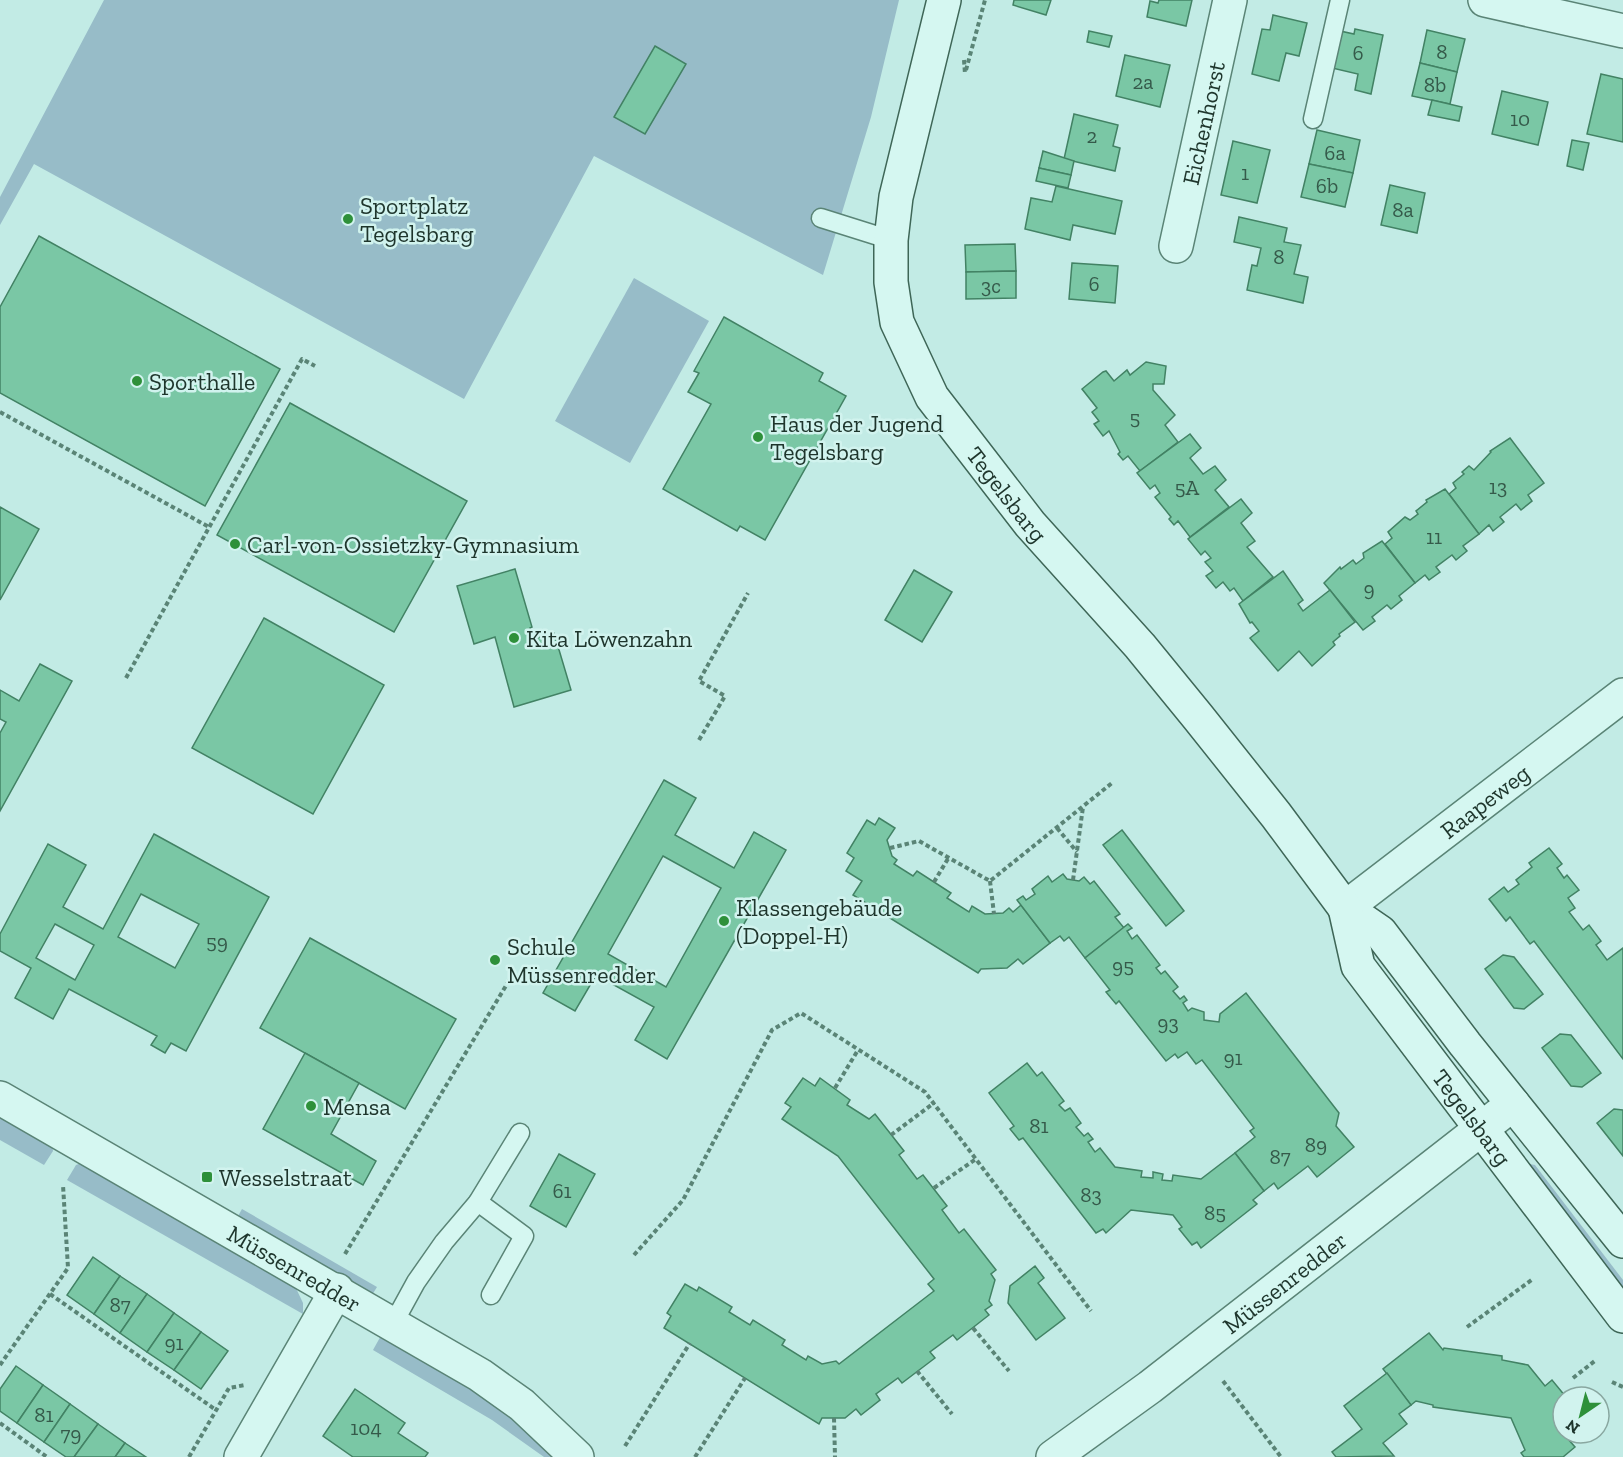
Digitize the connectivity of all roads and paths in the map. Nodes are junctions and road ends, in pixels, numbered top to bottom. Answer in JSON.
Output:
{"nodes":[{"id":1,"x":944,"y":0,"type":"edge"},
{"id":2,"x":985,"y":0,"type":"edge"},
{"id":3,"x":1230,"y":0,"type":"edge"},
{"id":4,"x":1340,"y":0,"type":"edge"},
{"id":5,"x":1485,"y":0,"type":"edge"},
{"id":6,"x":1561,"y":9,"type":"edge"},
{"id":7,"x":1623,"y":31,"type":"edge"},
{"id":8,"x":965,"y":74,"type":"dead end"},
{"id":9,"x":1313,"y":118,"type":"dead end"},
{"id":10,"x":821,"y":218,"type":"dead end"},
{"id":11,"x":891,"y":240,"type":"junction"},
{"id":12,"x":1176,"y":246,"type":"dead end"},
{"id":13,"x":315,"y":366,"type":"dead end"},
{"id":14,"x":0,"y":412,"type":"edge"},
{"id":15,"x":209,"y":527,"type":"junction"},
{"id":16,"x":748,"y":593,"type":"dead end"},
{"id":17,"x":126,"y":678,"type":"dead end"},
{"id":18,"x":1623,"y":695,"type":"edge"},
{"id":19,"x":699,"y":740,"type":"dead end"},
{"id":20,"x":1112,"y":783,"type":"dead end"},
{"id":21,"x":1083,"y":807,"type":"junction"},
{"id":22,"x":1057,"y":828,"type":"junction"},
{"id":23,"x":890,"y":848,"type":"dead end"},
{"id":24,"x":1077,"y":852,"type":"junction"},
{"id":25,"x":949,"y":857,"type":"junction"},
{"id":26,"x":1073,"y":880,"type":"dead end"},
{"id":27,"x":990,"y":881,"type":"junction"},
{"id":28,"x":934,"y":882,"type":"dead end"},
{"id":29,"x":1345,"y":908,"type":"junction"},
{"id":30,"x":994,"y":914,"type":"dead end"},
{"id":31,"x":510,"y":979,"type":"dead end"},
{"id":32,"x":858,"y":1050,"type":"junction"},
{"id":33,"x":835,"y":1088,"type":"dead end"},
{"id":34,"x":0,"y":1098,"type":"edge"},
{"id":35,"x":933,"y":1104,"type":"junction"},
{"id":36,"x":1513,"y":1104,"type":"junction"},
{"id":37,"x":1481,"y":1130,"type":"junction"},
{"id":38,"x":520,"y":1133,"type":"dead end"},
{"id":39,"x":891,"y":1135,"type":"dead end"},
{"id":40,"x":976,"y":1159,"type":"junction"},
{"id":41,"x":63,"y":1185,"type":"dead end"},
{"id":42,"x":933,"y":1188,"type":"dead end"},
{"id":43,"x":478,"y":1202,"type":"junction"},
{"id":44,"x":1623,"y":1241,"type":"edge"},
{"id":45,"x":345,"y":1254,"type":"dead end"},
{"id":46,"x":634,"y":1255,"type":"dead end"},
{"id":47,"x":1533,"y":1279,"type":"dead end"},
{"id":48,"x":337,"y":1290,"type":"junction"},
{"id":49,"x":50,"y":1294,"type":"junction"},
{"id":50,"x":491,"y":1295,"type":"dead end"},
{"id":51,"x":1091,"y":1311,"type":"dead end"},
{"id":52,"x":1623,"y":1316,"type":"edge"},
{"id":53,"x":393,"y":1324,"type":"junction"},
{"id":54,"x":1467,"y":1327,"type":"dead end"},
{"id":55,"x":973,"y":1328,"type":"dead end"},
{"id":56,"x":690,"y":1343,"type":"dead end"},
{"id":57,"x":1596,"y":1359,"type":"dead end"},
{"id":58,"x":0,"y":1365,"type":"edge"},
{"id":59,"x":917,"y":1371,"type":"dead end"},
{"id":60,"x":1009,"y":1371,"type":"dead end"},
{"id":61,"x":287,"y":1375,"type":"junction"},
{"id":62,"x":746,"y":1378,"type":"dead end"},
{"id":63,"x":1573,"y":1378,"type":"dead end"},
{"id":64,"x":1222,"y":1381,"type":"dead end"},
{"id":65,"x":1612,"y":1382,"type":"dead end"},
{"id":66,"x":1623,"y":1387,"type":"edge"},
{"id":67,"x":216,"y":1410,"type":"junction"},
{"id":68,"x":952,"y":1414,"type":"dead end"},
{"id":69,"x":834,"y":1418,"type":"dead end"},
{"id":70,"x":0,"y":1423,"type":"edge"},
{"id":71,"x":625,"y":1446,"type":"dead end"},
{"id":72,"x":47,"y":1457,"type":"edge"},
{"id":73,"x":189,"y":1457,"type":"edge"},
{"id":74,"x":240,"y":1457,"type":"edge"},
{"id":75,"x":577,"y":1457,"type":"edge"},
{"id":76,"x":696,"y":1457,"type":"edge"},
{"id":77,"x":835,"y":1457,"type":"edge"},
{"id":78,"x":1053,"y":1457,"type":"edge"},
{"id":79,"x":1281,"y":1457,"type":"edge"}],
"edges":[{"from":1,"to":11,"type":"street","name":"Tegelsbarg"},
{"from":2,"to":8,"type":"path"},
{"from":3,"to":12,"type":"street","name":"Eichenhorst"},
{"from":4,"to":9,"type":"lane"},
{"from":5,"to":6,"type":"street"},
{"from":6,"to":7,"type":"street"},
{"from":10,"to":11,"type":"lane"},
{"from":11,"to":29,"type":"street","name":"Tegelsbarg"},
{"from":13,"to":15,"type":"path"},
{"from":14,"to":15,"type":"path"},
{"from":15,"to":17,"type":"path"},
{"from":16,"to":19,"type":"path"},
{"from":18,"to":29,"type":"street","name":"Raapeweg"},
{"from":20,"to":21,"type":"path"},
{"from":21,"to":22,"type":"path"},
{"from":21,"to":24,"type":"path"},
{"from":22,"to":24,"type":"path"},
{"from":22,"to":27,"type":"path"},
{"from":23,"to":25,"type":"path"},
{"from":24,"to":26,"type":"path"},
{"from":25,"to":27,"type":"path"},
{"from":25,"to":28,"type":"path"},
{"from":27,"to":30,"type":"path"},
{"from":29,"to":36,"type":"street","name":"Tegelsbarg"},
{"from":29,"to":37,"type":"street","name":"Tegelsbarg"},
{"from":31,"to":45,"type":"path"},
{"from":32,"to":33,"type":"path"},
{"from":32,"to":35,"type":"path"},
{"from":32,"to":46,"type":"path"},
{"from":34,"to":48,"type":"street","name":"Müssenredder"},
{"from":35,"to":39,"type":"path"},
{"from":35,"to":40,"type":"path"},
{"from":36,"to":37,"type":"street","name":"Müssenredder"},
{"from":36,"to":44,"type":"street","name":"Tegelsbarg"},
{"from":37,"to":52,"type":"street","name":"Tegelsbarg"},
{"from":37,"to":78,"type":"street","name":"Müssenredder"},
{"from":38,"to":43,"type":"lane"},
{"from":40,"to":42,"type":"path"},
{"from":40,"to":51,"type":"path"},
{"from":41,"to":49,"type":"path"},
{"from":43,"to":50,"type":"lane"},
{"from":43,"to":53,"type":"lane"},
{"from":47,"to":54,"type":"path"},
{"from":48,"to":53,"type":"street","name":"Müssenredder"},
{"from":48,"to":61,"type":"street"},
{"from":49,"to":58,"type":"path"},
{"from":49,"to":67,"type":"path"},
{"from":53,"to":75,"type":"street","name":"Müssenredder"},
{"from":55,"to":60,"type":"path"},
{"from":56,"to":71,"type":"path"},
{"from":57,"to":63,"type":"path"},
{"from":59,"to":68,"type":"path"},
{"from":61,"to":67,"type":"path"},
{"from":61,"to":74,"type":"street"},
{"from":62,"to":76,"type":"path"},
{"from":64,"to":79,"type":"path"},
{"from":65,"to":66,"type":"path"},
{"from":67,"to":73,"type":"path"},
{"from":69,"to":77,"type":"path"},
{"from":70,"to":72,"type":"path"}]}
